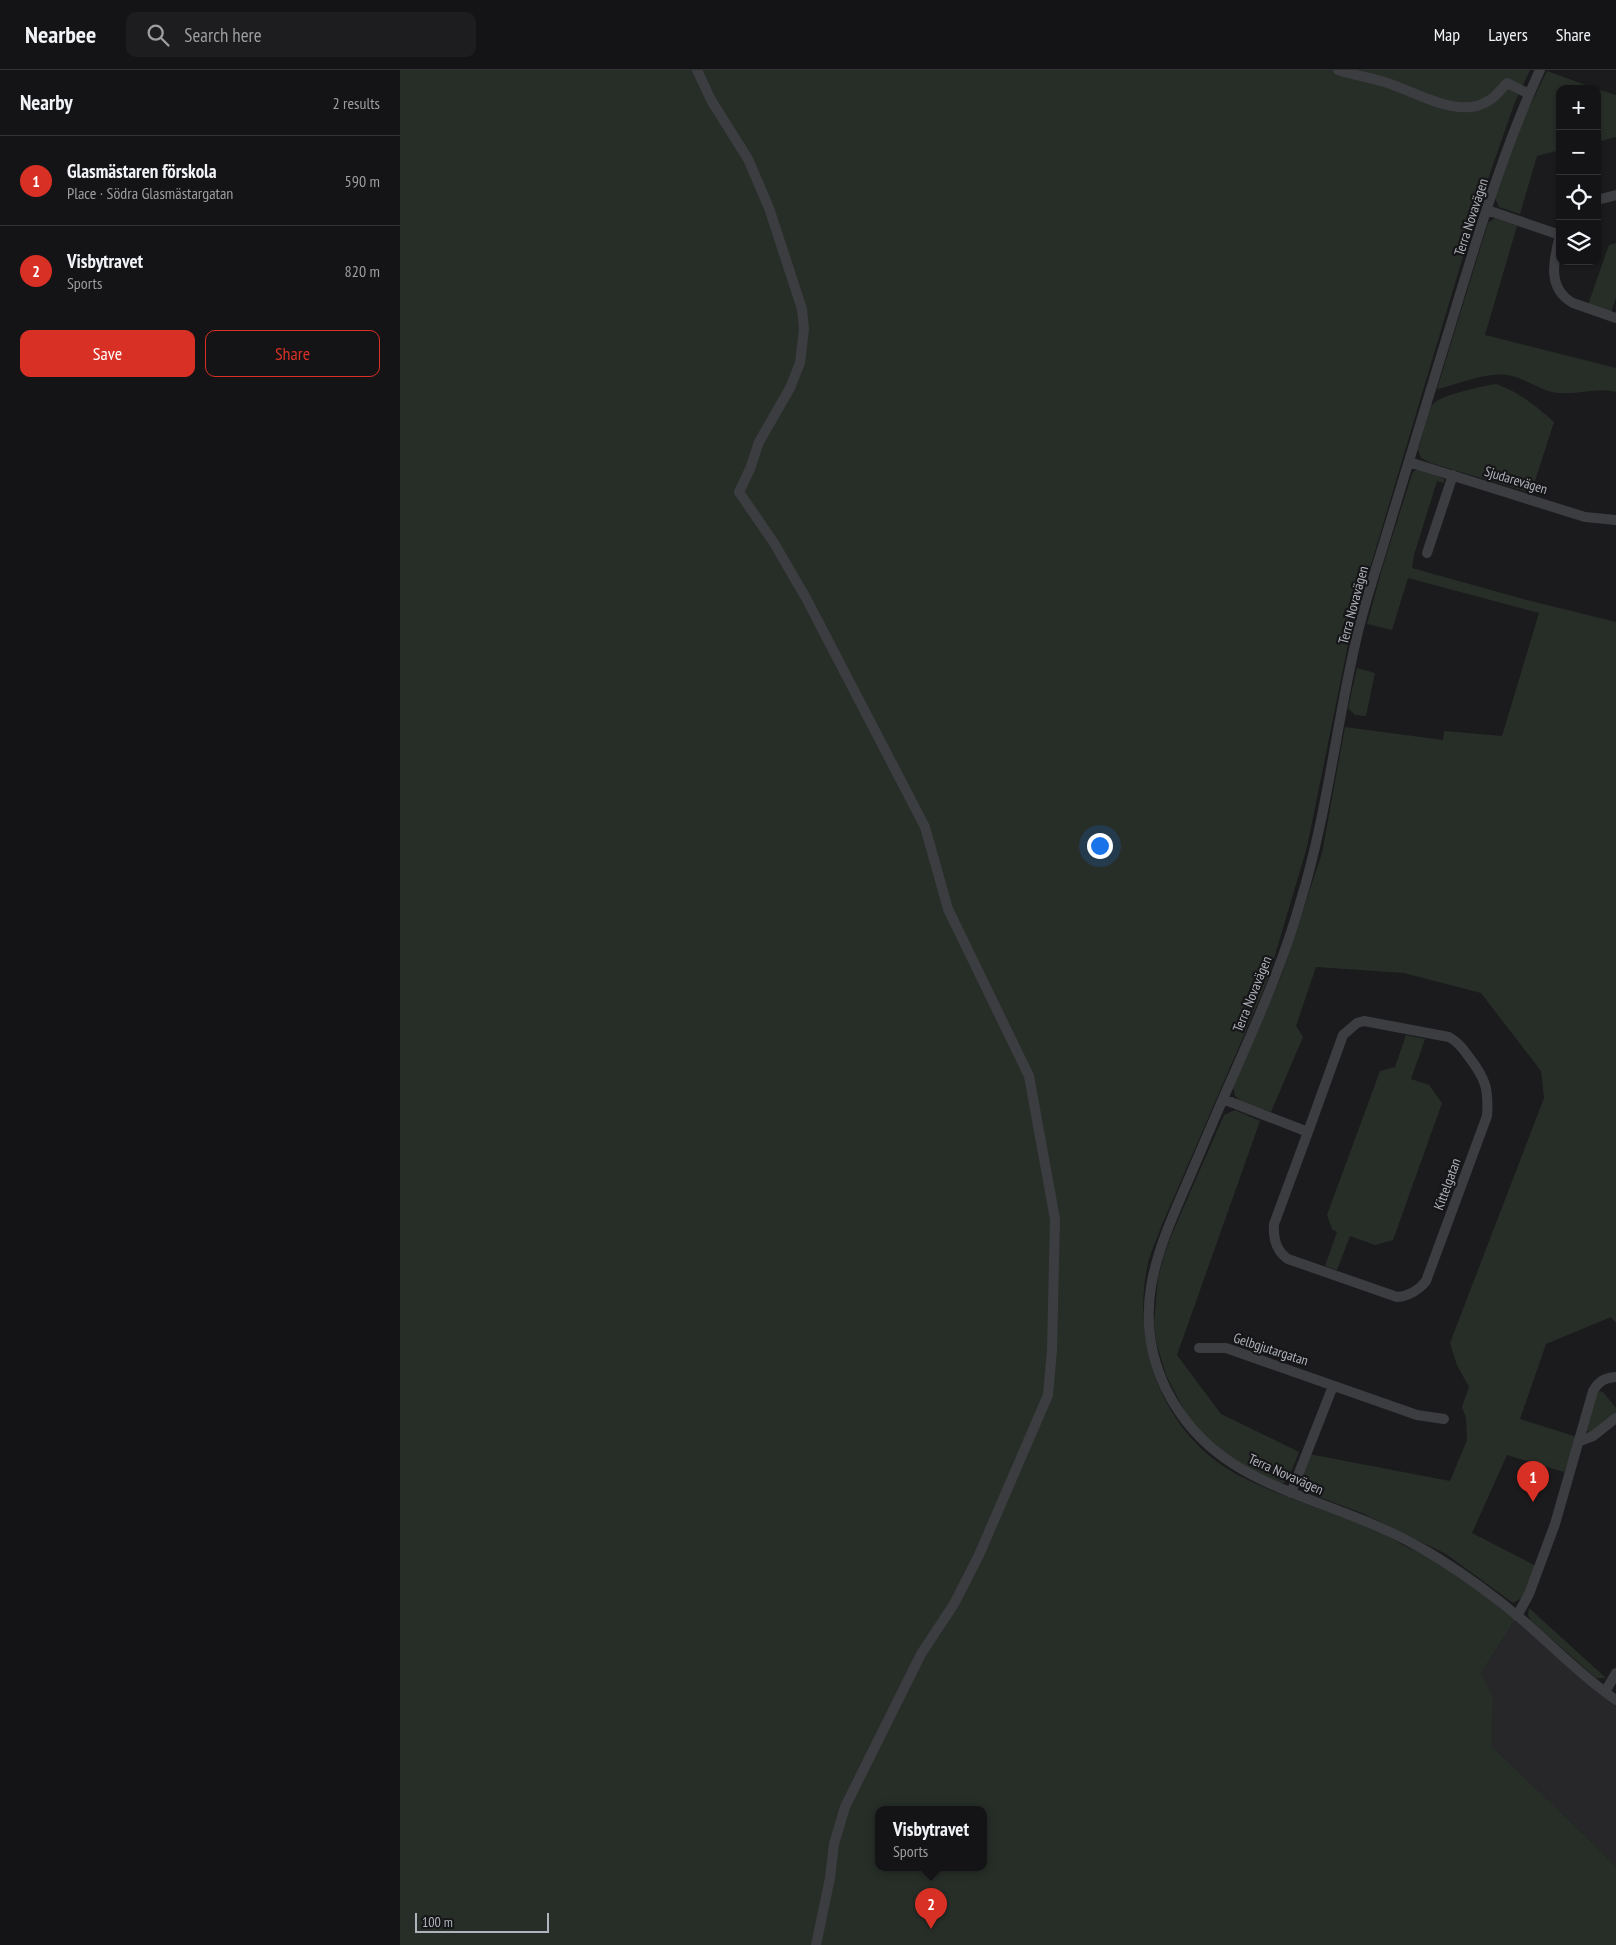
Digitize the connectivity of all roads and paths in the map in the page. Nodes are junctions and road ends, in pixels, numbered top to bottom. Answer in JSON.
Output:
{"nodes":[{"id":1,"x":697,"y":70,"type":"edge"},
{"id":2,"x":1338,"y":70,"type":"edge"},
{"id":3,"x":1540,"y":70,"type":"edge"},
{"id":4,"x":1529,"y":94,"type":"junction"},
{"id":5,"x":1616,"y":195,"type":"edge"},
{"id":6,"x":1601,"y":199,"type":"edge"},
{"id":7,"x":1487,"y":210,"type":"junction"},
{"id":8,"x":1556,"y":234,"type":"edge"},
{"id":9,"x":1556,"y":257,"type":"edge"},
{"id":10,"x":1616,"y":318,"type":"edge"},
{"id":11,"x":1409,"y":462,"type":"junction"},
{"id":12,"x":1453,"y":475,"type":"junction"},
{"id":13,"x":1616,"y":520,"type":"edge"},
{"id":14,"x":1427,"y":553,"type":"dead end"},
{"id":15,"x":1223,"y":1099,"type":"junction"},
{"id":16,"x":1308,"y":1132,"type":"junction"},
{"id":17,"x":1199,"y":1348,"type":"dead end"},
{"id":18,"x":1616,"y":1377,"type":"edge"},
{"id":19,"x":1334,"y":1386,"type":"junction"},
{"id":20,"x":1616,"y":1418,"type":"edge"},
{"id":21,"x":1444,"y":1419,"type":"dead end"},
{"id":22,"x":1580,"y":1441,"type":"junction"},
{"id":23,"x":1291,"y":1493,"type":"junction"},
{"id":24,"x":1517,"y":1616,"type":"junction"},
{"id":25,"x":1616,"y":1673,"type":"edge"},
{"id":26,"x":1604,"y":1692,"type":"junction"},
{"id":27,"x":1616,"y":1700,"type":"edge"},
{"id":28,"x":816,"y":1945,"type":"edge"}],
"edges":[{"from":1,"to":28,"type":"street"},
{"from":2,"to":4,"type":"street"},
{"from":3,"to":4,"type":"street","name":"Terra Novavägen"},
{"from":4,"to":7,"type":"street","name":"Terra Novavägen"},
{"from":5,"to":6,"type":"street"},
{"from":7,"to":8,"type":"street"},
{"from":7,"to":11,"type":"street","name":"Terra Novavägen"},
{"from":9,"to":10,"type":"street"},
{"from":11,"to":12,"type":"street","name":"Sjudarevägen"},
{"from":11,"to":15,"type":"street","name":"Terra Novavägen"},
{"from":12,"to":13,"type":"street","name":"Sjudarevägen"},
{"from":12,"to":14,"type":"street"},
{"from":15,"to":16,"type":"street"},
{"from":15,"to":23,"type":"street","name":"Terra Novavägen"},
{"from":16,"to":16,"type":"street","name":"Kittelgatan"},
{"from":17,"to":19,"type":"street","name":"Gelbgjutargatan"},
{"from":18,"to":22,"type":"street"},
{"from":19,"to":21,"type":"street","name":"Gelbgjutargatan"},
{"from":19,"to":23,"type":"street"},
{"from":20,"to":22,"type":"street"},
{"from":22,"to":24,"type":"street"},
{"from":23,"to":24,"type":"street","name":"Terra Novavägen"},
{"from":24,"to":26,"type":"street","name":"Terra Novavägen"},
{"from":25,"to":26,"type":"street"},
{"from":26,"to":27,"type":"street","name":"Terra Novavägen"}]}
